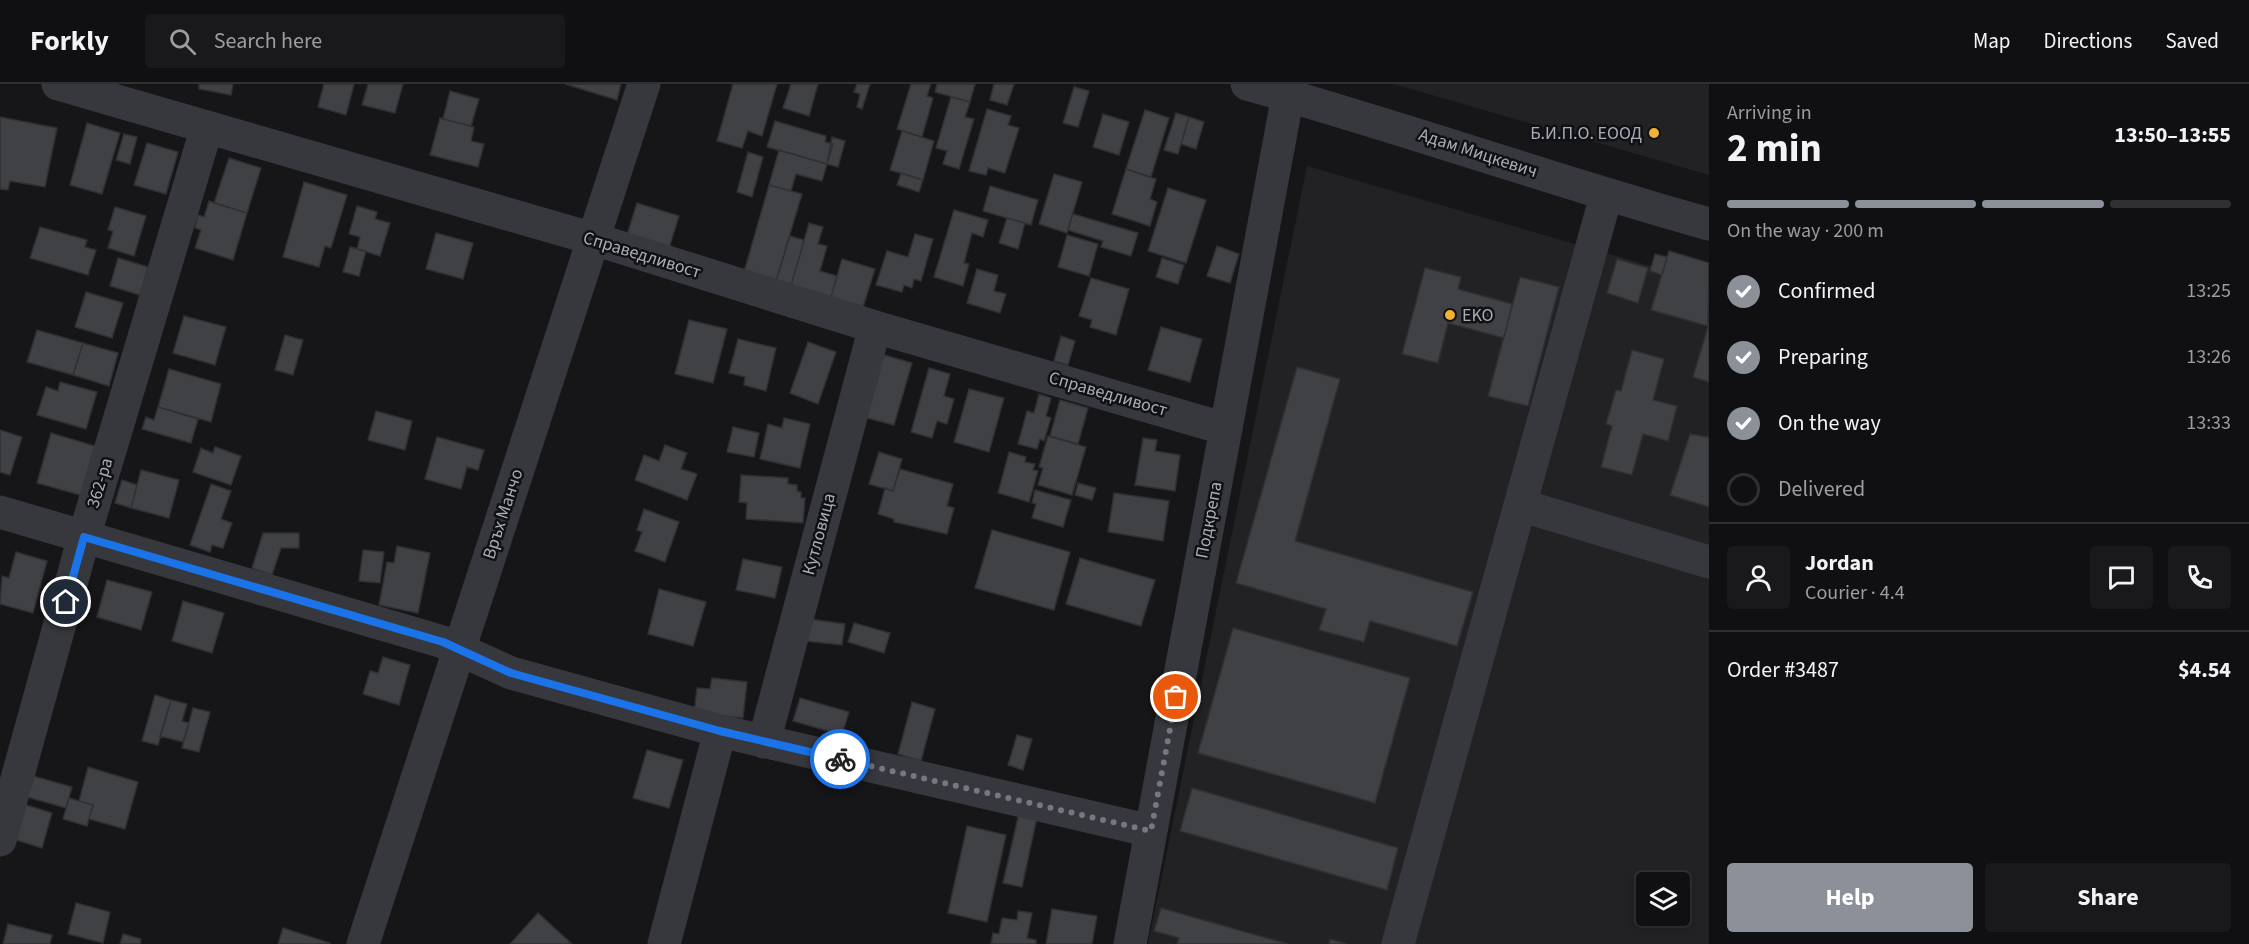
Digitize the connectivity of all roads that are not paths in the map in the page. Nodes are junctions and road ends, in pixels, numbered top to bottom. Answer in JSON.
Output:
{"nodes":[{"id":1,"x":57,"y":84,"type":"edge"},
{"id":2,"x":644,"y":84,"type":"edge"},
{"id":3,"x":1247,"y":84,"type":"edge"},
{"id":4,"x":1288,"y":95,"type":"junction"},
{"id":5,"x":207,"y":127,"type":"junction"},
{"id":6,"x":1606,"y":196,"type":"junction"},
{"id":7,"x":1709,"y":224,"type":"edge"},
{"id":8,"x":594,"y":239,"type":"junction"},
{"id":9,"x":874,"y":327,"type":"junction"},
{"id":10,"x":1226,"y":429,"type":"junction"},
{"id":11,"x":1520,"y":505,"type":"junction"},
{"id":12,"x":0,"y":512,"type":"edge"},
{"id":13,"x":84,"y":537,"type":"junction"},
{"id":14,"x":1709,"y":562,"type":"edge"},
{"id":15,"x":459,"y":649,"type":"junction"},
{"id":16,"x":720,"y":731,"type":"junction"},
{"id":17,"x":764,"y":742,"type":"junction"},
{"id":18,"x":1151,"y":831,"type":"junction"},
{"id":19,"x":0,"y":840,"type":"edge"},
{"id":20,"x":363,"y":944,"type":"edge"},
{"id":21,"x":664,"y":944,"type":"edge"},
{"id":22,"x":1130,"y":944,"type":"edge"},
{"id":23,"x":1398,"y":944,"type":"edge"}],
"edges":[{"from":1,"to":5,"type":"street","name":"Справедливост"},
{"from":2,"to":8,"type":"street","name":"Връх Манчо"},
{"from":3,"to":4,"type":"street","name":"Адам Мицкевич"},
{"from":4,"to":6,"type":"street","name":"Адам Мицкевич"},
{"from":4,"to":10,"type":"street","name":"Подкрепа"},
{"from":5,"to":8,"type":"street","name":"Справедливост"},
{"from":5,"to":13,"type":"street","name":"362-ра"},
{"from":6,"to":7,"type":"street","name":"Адам Мицкевич"},
{"from":6,"to":11,"type":"street"},
{"from":8,"to":9,"type":"street","name":"Справедливост"},
{"from":8,"to":15,"type":"street","name":"Връх Манчо"},
{"from":9,"to":10,"type":"street","name":"Справедливост"},
{"from":9,"to":17,"type":"street","name":"Кутловица"},
{"from":10,"to":18,"type":"street","name":"Подкрепа"},
{"from":11,"to":14,"type":"street"},
{"from":11,"to":23,"type":"street"},
{"from":12,"to":13,"type":"street"},
{"from":13,"to":15,"type":"street"},
{"from":13,"to":19,"type":"street","name":"362-ра"},
{"from":15,"to":16,"type":"street"},
{"from":15,"to":20,"type":"street","name":"Връх Манчо"},
{"from":16,"to":17,"type":"street"},
{"from":16,"to":21,"type":"street"},
{"from":17,"to":18,"type":"street"},
{"from":18,"to":22,"type":"street","name":"Подкрепа"}]}
